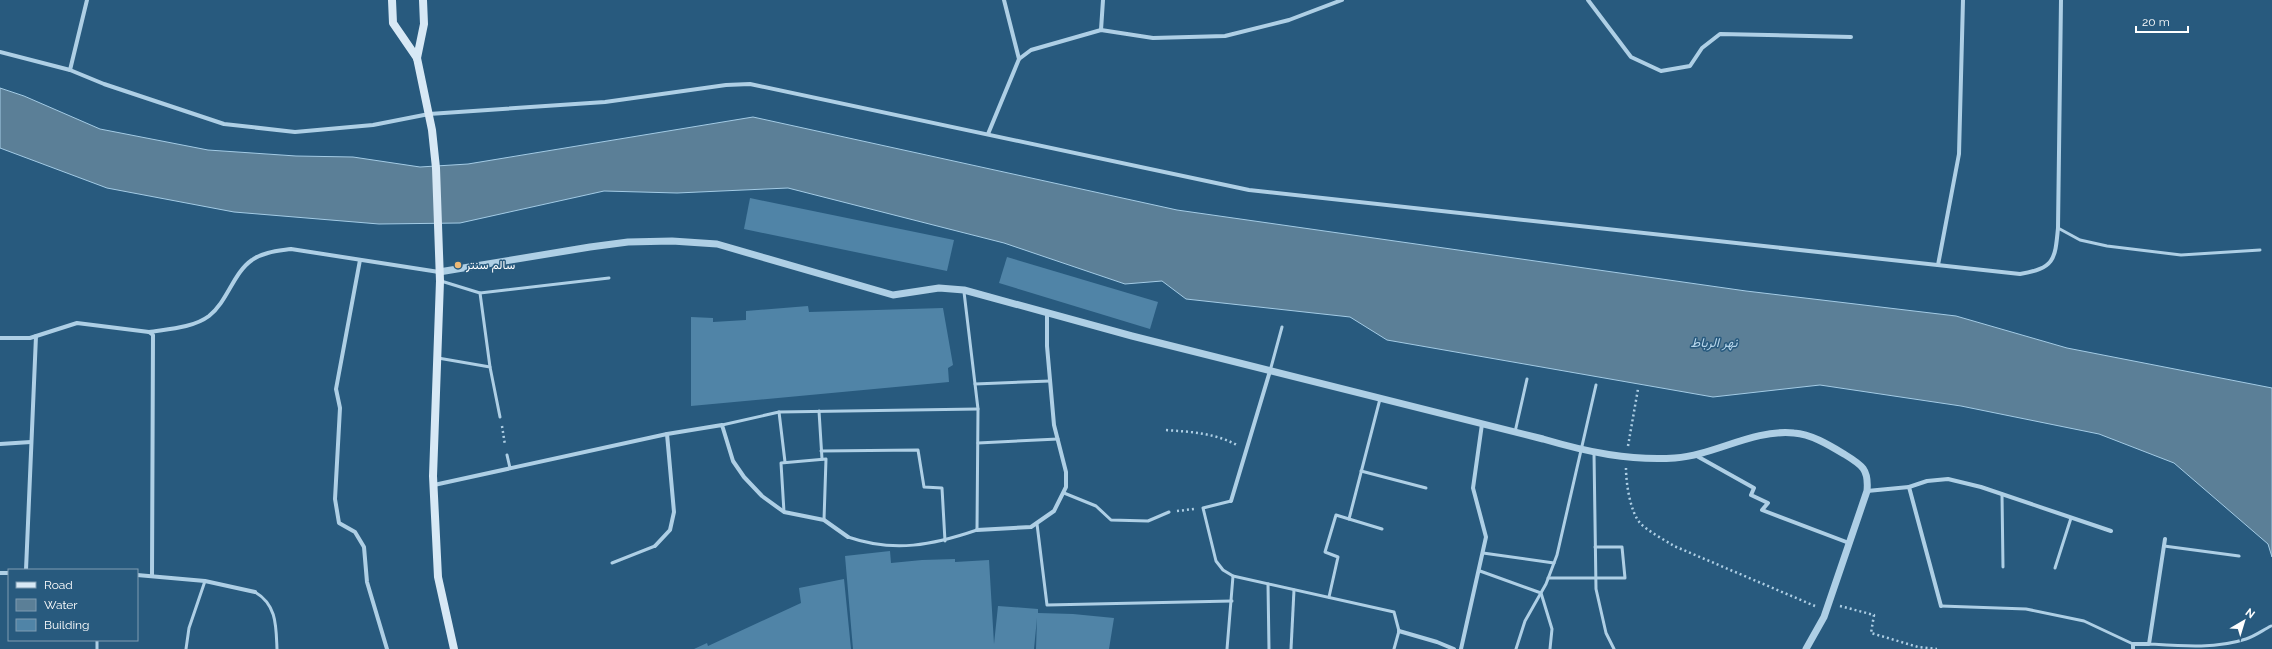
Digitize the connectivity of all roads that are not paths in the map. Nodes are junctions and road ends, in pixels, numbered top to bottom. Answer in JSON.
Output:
{"nodes":[{"id":1,"x":87,"y":0,"type":"edge"},
{"id":2,"x":392,"y":0,"type":"edge"},
{"id":3,"x":423,"y":0,"type":"edge"},
{"id":4,"x":1004,"y":0,"type":"edge"},
{"id":5,"x":1103,"y":0,"type":"edge"},
{"id":6,"x":1342,"y":0,"type":"edge"},
{"id":7,"x":1588,"y":0,"type":"edge"},
{"id":8,"x":1963,"y":0,"type":"edge"},
{"id":9,"x":2061,"y":0,"type":"edge"},
{"id":10,"x":1101,"y":30,"type":"junction"},
{"id":11,"x":1851,"y":37,"type":"dead end"},
{"id":12,"x":0,"y":52,"type":"edge"},
{"id":13,"x":417,"y":58,"type":"junction"},
{"id":14,"x":1018,"y":59,"type":"junction"},
{"id":15,"x":70,"y":70,"type":"junction"},
{"id":16,"x":428,"y":114,"type":"junction"},
{"id":17,"x":988,"y":134,"type":"junction"},
{"id":18,"x":2058,"y":228,"type":"junction"},
{"id":19,"x":2260,"y":250,"type":"dead end"},
{"id":20,"x":360,"y":260,"type":"junction"},
{"id":21,"x":1938,"y":265,"type":"junction"},
{"id":22,"x":439,"y":272,"type":"junction"},
{"id":23,"x":609,"y":278,"type":"dead end"},
{"id":24,"x":440,"y":281,"type":"junction"},
{"id":25,"x":964,"y":290,"type":"junction"},
{"id":26,"x":480,"y":293,"type":"junction"},
{"id":27,"x":1047,"y":313,"type":"junction"},
{"id":28,"x":1282,"y":327,"type":"dead end"},
{"id":29,"x":149,"y":332,"type":"junction"},
{"id":30,"x":36,"y":336,"type":"junction"},
{"id":31,"x":0,"y":338,"type":"edge"},
{"id":32,"x":437,"y":358,"type":"junction"},
{"id":33,"x":490,"y":366,"type":"junction"},
{"id":34,"x":1270,"y":371,"type":"junction"},
{"id":35,"x":1527,"y":379,"type":"dead end"},
{"id":36,"x":1050,"y":381,"type":"junction"},
{"id":37,"x":975,"y":384,"type":"junction"},
{"id":38,"x":1596,"y":385,"type":"dead end"},
{"id":39,"x":1380,"y":399,"type":"junction"},
{"id":40,"x":978,"y":408,"type":"junction"},
{"id":41,"x":819,"y":411,"type":"junction"},
{"id":42,"x":779,"y":412,"type":"junction"},
{"id":43,"x":500,"y":417,"type":"road end"},
{"id":44,"x":1482,"y":424,"type":"junction"},
{"id":45,"x":722,"y":425,"type":"junction"},
{"id":46,"x":1515,"y":432,"type":"junction"},
{"id":47,"x":667,"y":434,"type":"junction"},
{"id":48,"x":1058,"y":439,"type":"junction"},
{"id":49,"x":31,"y":442,"type":"junction"},
{"id":50,"x":978,"y":443,"type":"junction"},
{"id":51,"x":0,"y":444,"type":"edge"},
{"id":52,"x":1580,"y":450,"type":"junction"},
{"id":53,"x":821,"y":451,"type":"junction"},
{"id":54,"x":1594,"y":453,"type":"junction"},
{"id":55,"x":507,"y":455,"type":"road end"},
{"id":56,"x":1695,"y":455,"type":"junction"},
{"id":57,"x":822,"y":459,"type":"junction"},
{"id":58,"x":785,"y":462,"type":"junction"},
{"id":59,"x":510,"y":468,"type":"junction"},
{"id":60,"x":1361,"y":471,"type":"junction"},
{"id":61,"x":434,"y":485,"type":"junction"},
{"id":62,"x":1909,"y":487,"type":"junction"},
{"id":63,"x":1426,"y":488,"type":"dead end"},
{"id":64,"x":1867,"y":491,"type":"junction"},
{"id":65,"x":1064,"y":493,"type":"junction"},
{"id":66,"x":2002,"y":494,"type":"junction"},
{"id":67,"x":1231,"y":501,"type":"joint"},
{"id":68,"x":784,"y":512,"type":"junction"},
{"id":69,"x":1169,"y":512,"type":"road end"},
{"id":70,"x":2071,"y":518,"type":"junction"},
{"id":71,"x":1349,"y":519,"type":"junction"},
{"id":72,"x":824,"y":520,"type":"junction"},
{"id":73,"x":1037,"y":524,"type":"junction"},
{"id":74,"x":1382,"y":529,"type":"dead end"},
{"id":75,"x":977,"y":530,"type":"junction"},
{"id":76,"x":2111,"y":531,"type":"dead end"},
{"id":77,"x":848,"y":537,"type":"joint"},
{"id":78,"x":2165,"y":539,"type":"dead end"},
{"id":79,"x":946,"y":541,"type":"junction"},
{"id":80,"x":1849,"y":543,"type":"junction"},
{"id":81,"x":655,"y":546,"type":"joint"},
{"id":82,"x":2164,"y":546,"type":"junction"},
{"id":83,"x":1595,"y":547,"type":"junction"},
{"id":84,"x":1483,"y":553,"type":"junction"},
{"id":85,"x":2239,"y":556,"type":"dead end"},
{"id":86,"x":612,"y":563,"type":"dead end"},
{"id":87,"x":1554,"y":563,"type":"junction"},
{"id":88,"x":2003,"y":567,"type":"dead end"},
{"id":89,"x":2055,"y":568,"type":"dead end"},
{"id":90,"x":26,"y":569,"type":"edge"},
{"id":91,"x":1480,"y":571,"type":"junction"},
{"id":92,"x":138,"y":574,"type":"edge"},
{"id":93,"x":152,"y":575,"type":"junction"},
{"id":94,"x":1233,"y":576,"type":"junction"},
{"id":95,"x":1548,"y":578,"type":"junction"},
{"id":96,"x":1596,"y":579,"type":"junction"},
{"id":97,"x":205,"y":581,"type":"junction"},
{"id":98,"x":1268,"y":584,"type":"junction"},
{"id":99,"x":1294,"y":590,"type":"junction"},
{"id":100,"x":255,"y":592,"type":"joint"},
{"id":101,"x":1540,"y":593,"type":"junction"},
{"id":102,"x":1329,"y":597,"type":"junction"},
{"id":103,"x":1232,"y":601,"type":"junction"},
{"id":104,"x":1941,"y":606,"type":"joint"},
{"id":105,"x":2271,"y":626,"type":"dead end"},
{"id":106,"x":1399,"y":631,"type":"junction"},
{"id":107,"x":2149,"y":644,"type":"junction"},
{"id":108,"x":2133,"y":646,"type":"edge"},
{"id":109,"x":186,"y":649,"type":"edge"},
{"id":110,"x":276,"y":649,"type":"edge"},
{"id":111,"x":387,"y":649,"type":"edge"},
{"id":112,"x":454,"y":649,"type":"edge"},
{"id":113,"x":1227,"y":649,"type":"edge"},
{"id":114,"x":1269,"y":649,"type":"edge"},
{"id":115,"x":1291,"y":649,"type":"edge"},
{"id":116,"x":1394,"y":649,"type":"edge"},
{"id":117,"x":1454,"y":649,"type":"edge"},
{"id":118,"x":1461,"y":649,"type":"edge"},
{"id":119,"x":1516,"y":649,"type":"edge"},
{"id":120,"x":1550,"y":649,"type":"edge"},
{"id":121,"x":1614,"y":649,"type":"edge"},
{"id":122,"x":1806,"y":649,"type":"edge"}],
"edges":[{"from":1,"to":15,"type":"street"},
{"from":2,"to":13,"type":"main road"},
{"from":3,"to":13,"type":"main road"},
{"from":4,"to":14,"type":"street"},
{"from":5,"to":10,"type":"street"},
{"from":6,"to":10,"type":"street"},
{"from":7,"to":11,"type":"street"},
{"from":8,"to":21,"type":"street"},
{"from":9,"to":18,"type":"street"},
{"from":10,"to":14,"type":"street"},
{"from":12,"to":15,"type":"street"},
{"from":13,"to":16,"type":"main road"},
{"from":14,"to":17,"type":"street"},
{"from":15,"to":16,"type":"street"},
{"from":16,"to":17,"type":"street"},
{"from":16,"to":22,"type":"main road"},
{"from":17,"to":21,"type":"street"},
{"from":18,"to":19,"type":"lane"},
{"from":18,"to":21,"type":"street"},
{"from":20,"to":22,"type":"street"},
{"from":20,"to":29,"type":"street"},
{"from":20,"to":111,"type":"street"},
{"from":22,"to":24,"type":"main road"},
{"from":22,"to":25,"type":"street"},
{"from":23,"to":26,"type":"lane"},
{"from":24,"to":26,"type":"lane"},
{"from":24,"to":32,"type":"main road"},
{"from":25,"to":27,"type":"street"},
{"from":25,"to":37,"type":"lane"},
{"from":26,"to":33,"type":"lane"},
{"from":27,"to":34,"type":"street"},
{"from":27,"to":36,"type":"street"},
{"from":28,"to":34,"type":"lane"},
{"from":29,"to":30,"type":"street"},
{"from":29,"to":93,"type":"street"},
{"from":30,"to":31,"type":"street"},
{"from":30,"to":49,"type":"street"},
{"from":32,"to":33,"type":"lane"},
{"from":32,"to":61,"type":"main road"},
{"from":33,"to":43,"type":"lane"},
{"from":34,"to":39,"type":"street"},
{"from":34,"to":67,"type":"street"},
{"from":35,"to":46,"type":"lane"},
{"from":36,"to":37,"type":"lane"},
{"from":36,"to":48,"type":"street"},
{"from":37,"to":40,"type":"lane"},
{"from":38,"to":52,"type":"lane"},
{"from":39,"to":44,"type":"street"},
{"from":39,"to":60,"type":"lane"},
{"from":40,"to":41,"type":"lane"},
{"from":40,"to":50,"type":"lane"},
{"from":41,"to":42,"type":"lane"},
{"from":41,"to":53,"type":"lane"},
{"from":42,"to":45,"type":"lane"},
{"from":42,"to":58,"type":"lane"},
{"from":44,"to":46,"type":"street"},
{"from":44,"to":84,"type":"street"},
{"from":45,"to":47,"type":"street"},
{"from":45,"to":68,"type":"street"},
{"from":46,"to":52,"type":"street"},
{"from":47,"to":59,"type":"street"},
{"from":47,"to":81,"type":"street"},
{"from":48,"to":50,"type":"lane"},
{"from":48,"to":65,"type":"street"},
{"from":49,"to":51,"type":"street"},
{"from":49,"to":90,"type":"street"},
{"from":50,"to":75,"type":"lane"},
{"from":52,"to":54,"type":"street"},
{"from":52,"to":87,"type":"lane"},
{"from":53,"to":57,"type":"lane"},
{"from":53,"to":79,"type":"lane"},
{"from":54,"to":56,"type":"street"},
{"from":54,"to":83,"type":"lane"},
{"from":55,"to":59,"type":"lane"},
{"from":56,"to":64,"type":"street"},
{"from":56,"to":80,"type":"street"},
{"from":57,"to":58,"type":"lane"},
{"from":57,"to":72,"type":"lane"},
{"from":58,"to":68,"type":"lane"},
{"from":59,"to":61,"type":"street"},
{"from":60,"to":63,"type":"lane"},
{"from":60,"to":71,"type":"lane"},
{"from":61,"to":112,"type":"main road"},
{"from":62,"to":64,"type":"street"},
{"from":62,"to":66,"type":"street"},
{"from":62,"to":104,"type":"street"},
{"from":64,"to":80,"type":"street"},
{"from":65,"to":69,"type":"lane"},
{"from":65,"to":73,"type":"street"},
{"from":66,"to":70,"type":"street"},
{"from":66,"to":88,"type":"lane"},
{"from":67,"to":94,"type":"lane"},
{"from":68,"to":72,"type":"street"},
{"from":70,"to":76,"type":"street"},
{"from":70,"to":89,"type":"lane"},
{"from":71,"to":74,"type":"lane"},
{"from":71,"to":102,"type":"lane"},
{"from":72,"to":77,"type":"street"},
{"from":73,"to":75,"type":"street"},
{"from":73,"to":103,"type":"lane"},
{"from":75,"to":79,"type":"lane"},
{"from":77,"to":79,"type":"lane"},
{"from":78,"to":82,"type":"street"},
{"from":80,"to":122,"type":"street"},
{"from":81,"to":86,"type":"lane"},
{"from":82,"to":85,"type":"lane"},
{"from":82,"to":107,"type":"street"},
{"from":83,"to":96,"type":"lane"},
{"from":83,"to":96,"type":"lane"},
{"from":84,"to":87,"type":"lane"},
{"from":84,"to":91,"type":"street"},
{"from":87,"to":95,"type":"lane"},
{"from":91,"to":101,"type":"lane"},
{"from":91,"to":118,"type":"street"},
{"from":92,"to":93,"type":"street"},
{"from":93,"to":97,"type":"street"},
{"from":94,"to":98,"type":"lane"},
{"from":94,"to":103,"type":"lane"},
{"from":95,"to":96,"type":"lane"},
{"from":95,"to":101,"type":"lane"},
{"from":96,"to":121,"type":"lane"},
{"from":97,"to":100,"type":"street"},
{"from":97,"to":109,"type":"lane"},
{"from":98,"to":99,"type":"lane"},
{"from":98,"to":114,"type":"lane"},
{"from":99,"to":102,"type":"lane"},
{"from":99,"to":115,"type":"lane"},
{"from":100,"to":110,"type":"lane"},
{"from":101,"to":119,"type":"lane"},
{"from":101,"to":120,"type":"lane"},
{"from":102,"to":106,"type":"lane"},
{"from":103,"to":113,"type":"lane"},
{"from":104,"to":108,"type":"lane"},
{"from":105,"to":107,"type":"lane"},
{"from":106,"to":116,"type":"lane"},
{"from":106,"to":117,"type":"street"},
{"from":107,"to":108,"type":"street"}]}
